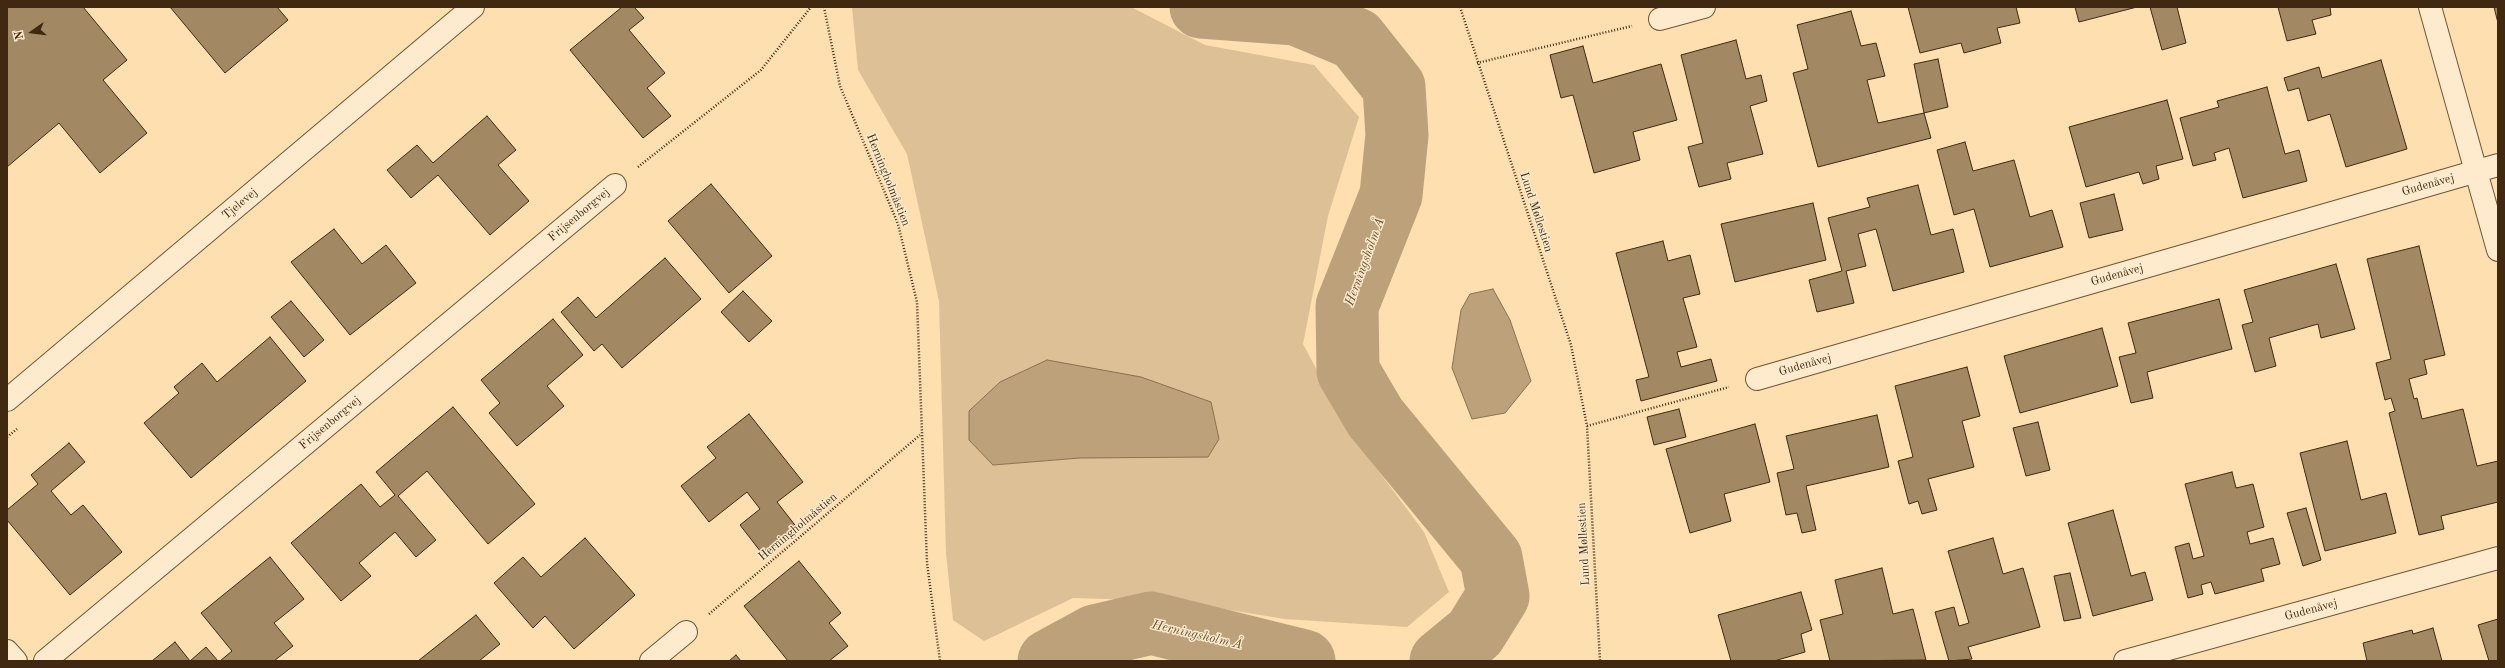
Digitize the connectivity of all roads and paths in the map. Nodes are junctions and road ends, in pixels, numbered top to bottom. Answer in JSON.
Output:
{"nodes":[{"id":1,"x":473,"y":7,"type":"edge"},
{"id":2,"x":811,"y":7,"type":"edge"},
{"id":3,"x":824,"y":7,"type":"edge"},
{"id":4,"x":1460,"y":7,"type":"edge"},
{"id":5,"x":1704,"y":7,"type":"edge"},
{"id":6,"x":2430,"y":7,"type":"edge"},
{"id":7,"x":1660,"y":19,"type":"joint"},
{"id":8,"x":1477,"y":62,"type":"junction"},
{"id":9,"x":2498,"y":165,"type":"edge"},
{"id":10,"x":2476,"y":171,"type":"junction"},
{"id":11,"x":615,"y":185,"type":"joint"},
{"id":12,"x":2498,"y":250,"type":"edge"},
{"id":13,"x":1757,"y":379,"type":"joint"},
{"id":14,"x":7,"y":400,"type":"edge"},
{"id":15,"x":1587,"y":426,"type":"junction"},
{"id":16,"x":921,"y":435,"type":"junction"},
{"id":17,"x":2498,"y":558,"type":"edge"},
{"id":18,"x":686,"y":632,"type":"joint"},
{"id":19,"x":7,"y":651,"type":"edge"},
{"id":20,"x":16,"y":661,"type":"edge"},
{"id":21,"x":45,"y":661,"type":"edge"},
{"id":22,"x":651,"y":661,"type":"edge"},
{"id":23,"x":940,"y":661,"type":"edge"},
{"id":24,"x":1600,"y":661,"type":"edge"},
{"id":25,"x":2125,"y":661,"type":"edge"}],
"edges":[{"from":1,"to":14,"type":"street","name":"Tjelevej"},
{"from":2,"to":11,"type":"path"},
{"from":3,"to":16,"type":"path","name":"Herningholmåstien"},
{"from":4,"to":8,"type":"path","name":"Lund Møllestien"},
{"from":5,"to":7,"type":"street"},
{"from":6,"to":10,"type":"street"},
{"from":7,"to":8,"type":"path"},
{"from":8,"to":15,"type":"path","name":"Lund Møllestien"},
{"from":9,"to":10,"type":"street","name":"Gudenåvej"},
{"from":10,"to":12,"type":"street"},
{"from":10,"to":13,"type":"street","name":"Gudenåvej"},
{"from":11,"to":21,"type":"street","name":"Frijsenborgvej"},
{"from":13,"to":15,"type":"path"},
{"from":15,"to":24,"type":"path","name":"Lund Møllestien"},
{"from":16,"to":18,"type":"path","name":"Herningholmåstien"},
{"from":16,"to":23,"type":"path","name":"Herningholmåstien"},
{"from":17,"to":25,"type":"street","name":"Gudenåvej"},
{"from":18,"to":22,"type":"street"},
{"from":19,"to":20,"type":"street"}]}
